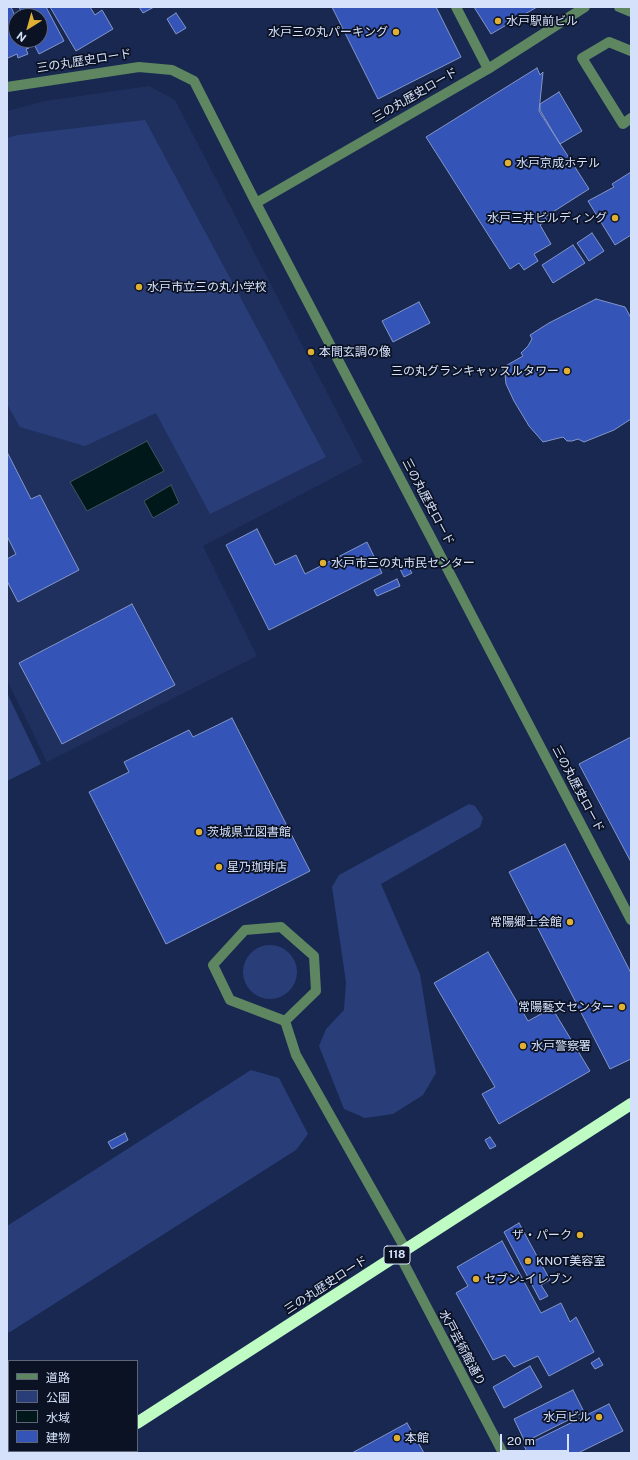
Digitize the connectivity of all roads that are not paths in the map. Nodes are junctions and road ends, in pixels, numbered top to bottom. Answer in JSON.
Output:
{"nodes":[{"id":1,"x":456,"y":7,"type":"edge"},
{"id":2,"x":586,"y":7,"type":"edge"},
{"id":3,"x":619,"y":7,"type":"edge"},
{"id":4,"x":631,"y":12,"type":"edge"},
{"id":5,"x":631,"y":51,"type":"edge"},
{"id":6,"x":488,"y":69,"type":"junction"},
{"id":7,"x":7,"y":87,"type":"edge"},
{"id":8,"x":631,"y":118,"type":"edge"},
{"id":9,"x":256,"y":203,"type":"junction"},
{"id":10,"x":631,"y":920,"type":"edge"},
{"id":11,"x":285,"y":1021,"type":"junction"},
{"id":12,"x":631,"y":1104,"type":"edge"},
{"id":13,"x":403,"y":1252,"type":"junction"},
{"id":14,"x":138,"y":1422,"type":"edge"},
{"id":15,"x":503,"y":1453,"type":"edge"}],
"edges":[{"from":1,"to":6,"type":"street"},
{"from":2,"to":6,"type":"street","name":"三の丸歴史ロード"},
{"from":3,"to":4,"type":"street"},
{"from":5,"to":8,"type":"street"},
{"from":6,"to":9,"type":"street","name":"三の丸歴史ロード"},
{"from":7,"to":9,"type":"street","name":"三の丸歴史ロード"},
{"from":9,"to":10,"type":"street","name":"三の丸歴史ロード"},
{"from":11,"to":11,"type":"street"},
{"from":11,"to":13,"type":"street","name":"水戸芸術館通り"},
{"from":12,"to":13,"type":"highway","name":"三の丸歴史ロード","number":"118"},
{"from":13,"to":14,"type":"highway","name":"三の丸歴史ロード","number":"118"},
{"from":13,"to":15,"type":"street","name":"水戸芸術館通り"}]}
